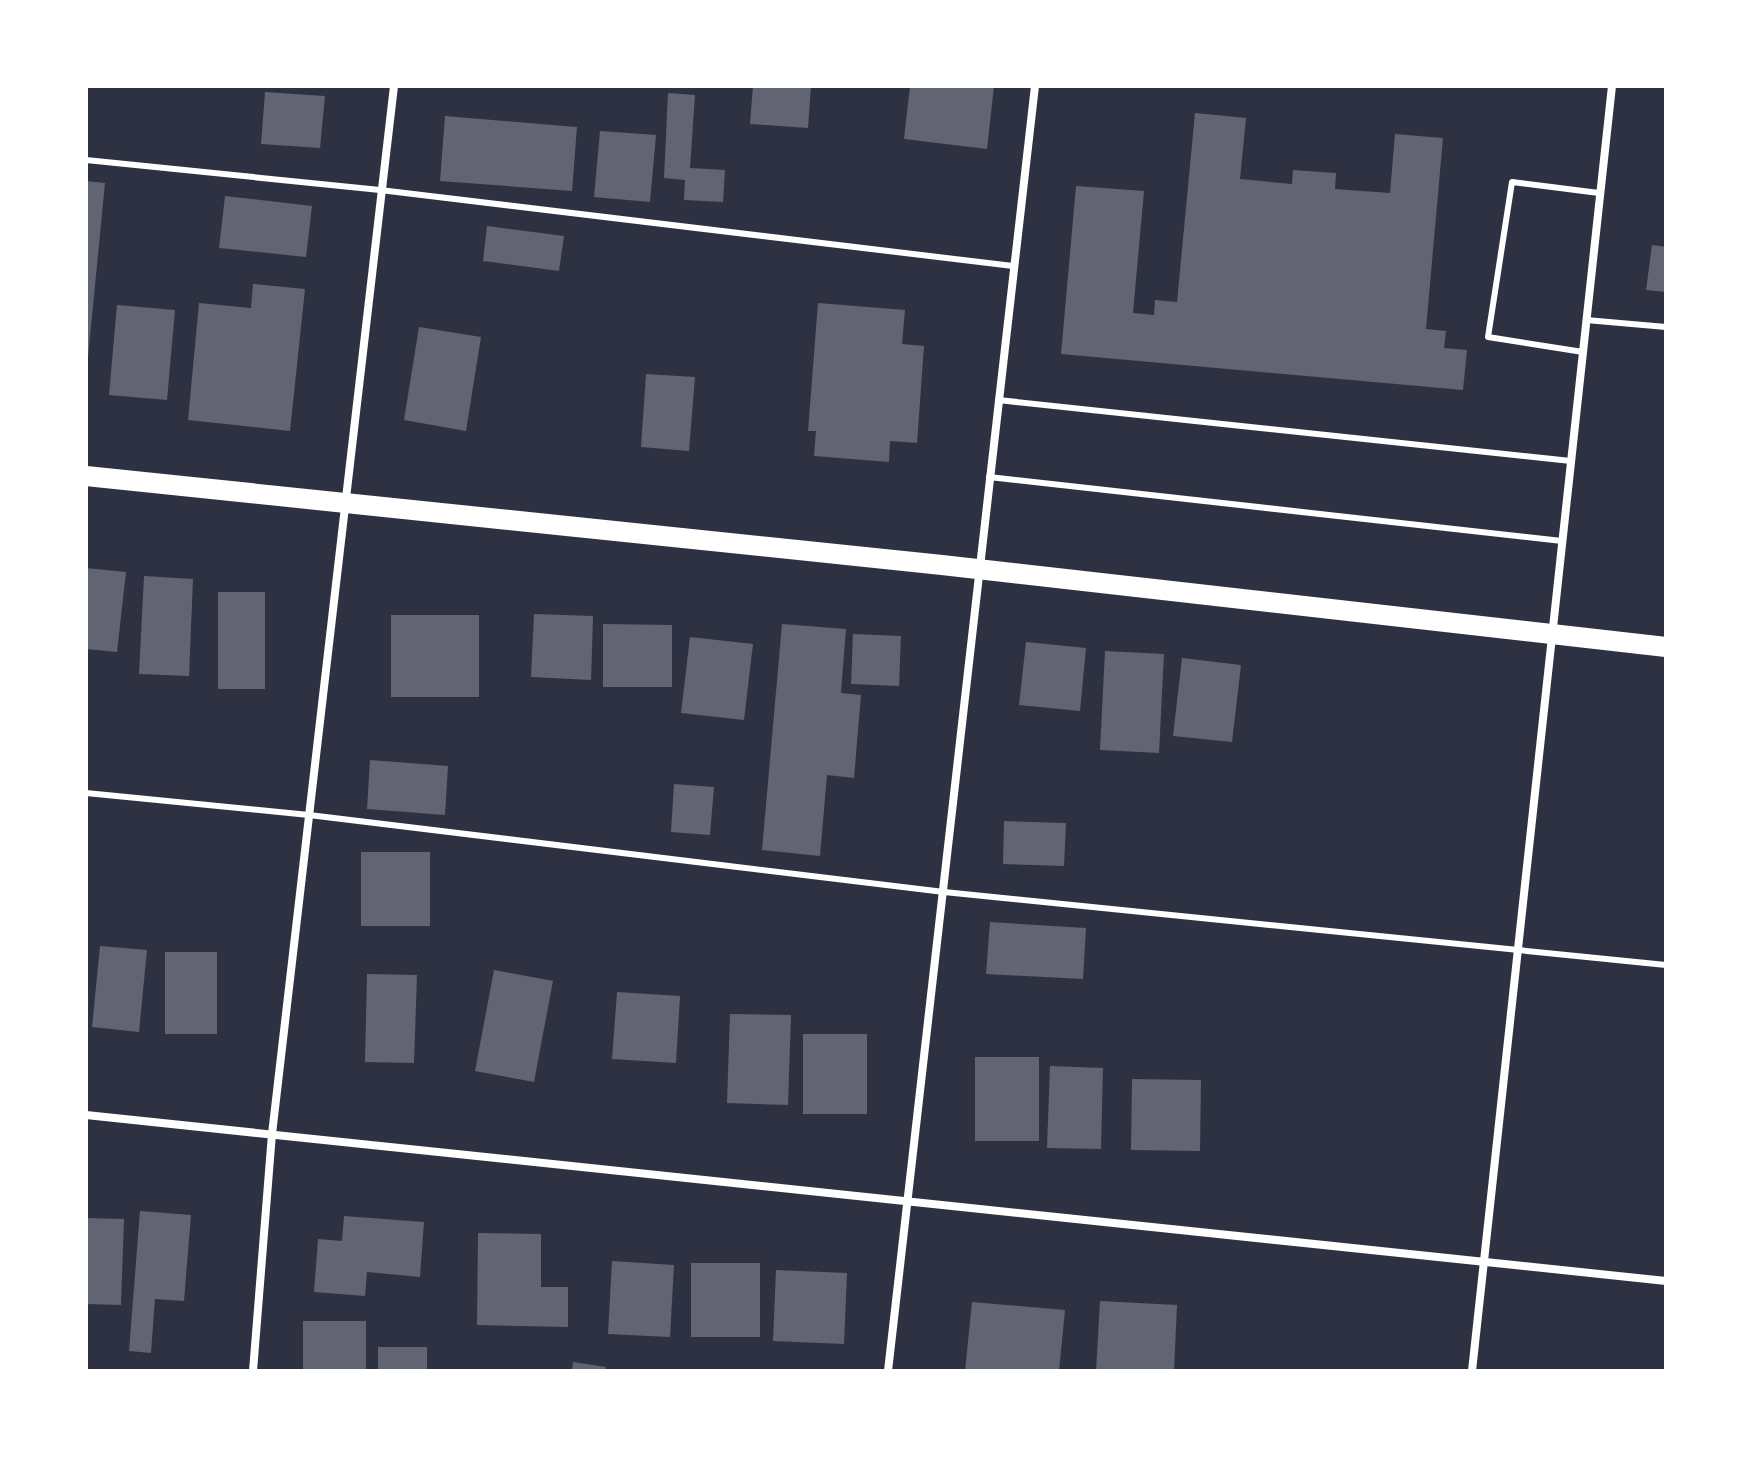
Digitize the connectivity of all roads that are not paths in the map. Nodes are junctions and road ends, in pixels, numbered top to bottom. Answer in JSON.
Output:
{"nodes":[{"id":1,"x":394,"y":86,"type":"edge"},
{"id":2,"x":1035,"y":86,"type":"edge"},
{"id":3,"x":1612,"y":86,"type":"edge"},
{"id":4,"x":86,"y":160,"type":"edge"},
{"id":5,"x":380,"y":190,"type":"junction"},
{"id":6,"x":1599,"y":193,"type":"junction"},
{"id":7,"x":1013,"y":266,"type":"junction"},
{"id":8,"x":1586,"y":320,"type":"junction"},
{"id":9,"x":1666,"y":327,"type":"edge"},
{"id":10,"x":1583,"y":352,"type":"junction"},
{"id":11,"x":998,"y":400,"type":"junction"},
{"id":12,"x":1571,"y":461,"type":"junction"},
{"id":13,"x":86,"y":476,"type":"edge"},
{"id":14,"x":989,"y":477,"type":"junction"},
{"id":15,"x":344,"y":504,"type":"junction"},
{"id":16,"x":1562,"y":541,"type":"junction"},
{"id":17,"x":978,"y":569,"type":"junction"},
{"id":18,"x":1551,"y":635,"type":"junction"},
{"id":19,"x":1666,"y":647,"type":"edge"},
{"id":20,"x":86,"y":793,"type":"edge"},
{"id":21,"x":309,"y":815,"type":"junction"},
{"id":22,"x":944,"y":892,"type":"junction"},
{"id":23,"x":1519,"y":949,"type":"junction"},
{"id":24,"x":1666,"y":965,"type":"edge"},
{"id":25,"x":86,"y":1115,"type":"edge"},
{"id":26,"x":272,"y":1134,"type":"junction"},
{"id":27,"x":907,"y":1200,"type":"junction"},
{"id":28,"x":1484,"y":1262,"type":"junction"},
{"id":29,"x":1666,"y":1281,"type":"edge"},
{"id":30,"x":253,"y":1371,"type":"edge"},
{"id":31,"x":888,"y":1371,"type":"edge"},
{"id":32,"x":1472,"y":1371,"type":"edge"}],
"edges":[{"from":1,"to":5,"type":"street"},
{"from":2,"to":7,"type":"street"},
{"from":3,"to":6,"type":"street"},
{"from":4,"to":5,"type":"lane"},
{"from":5,"to":7,"type":"lane"},
{"from":5,"to":15,"type":"street"},
{"from":6,"to":8,"type":"street"},
{"from":6,"to":10,"type":"lane"},
{"from":7,"to":11,"type":"street"},
{"from":8,"to":9,"type":"lane"},
{"from":8,"to":10,"type":"street"},
{"from":10,"to":12,"type":"street"},
{"from":11,"to":12,"type":"lane"},
{"from":11,"to":14,"type":"street"},
{"from":12,"to":16,"type":"street"},
{"from":13,"to":15,"type":"main road"},
{"from":14,"to":16,"type":"lane"},
{"from":14,"to":17,"type":"street"},
{"from":15,"to":17,"type":"main road"},
{"from":15,"to":21,"type":"street"},
{"from":16,"to":18,"type":"street"},
{"from":17,"to":18,"type":"main road"},
{"from":17,"to":22,"type":"street"},
{"from":18,"to":19,"type":"main road"},
{"from":18,"to":23,"type":"street"},
{"from":20,"to":21,"type":"lane"},
{"from":21,"to":22,"type":"lane"},
{"from":21,"to":26,"type":"street"},
{"from":22,"to":23,"type":"lane"},
{"from":22,"to":27,"type":"street"},
{"from":23,"to":24,"type":"lane"},
{"from":23,"to":28,"type":"street"},
{"from":25,"to":26,"type":"street"},
{"from":26,"to":27,"type":"street"},
{"from":26,"to":30,"type":"street"},
{"from":27,"to":28,"type":"street"},
{"from":27,"to":31,"type":"street"},
{"from":28,"to":29,"type":"street"},
{"from":28,"to":32,"type":"street"}]}
